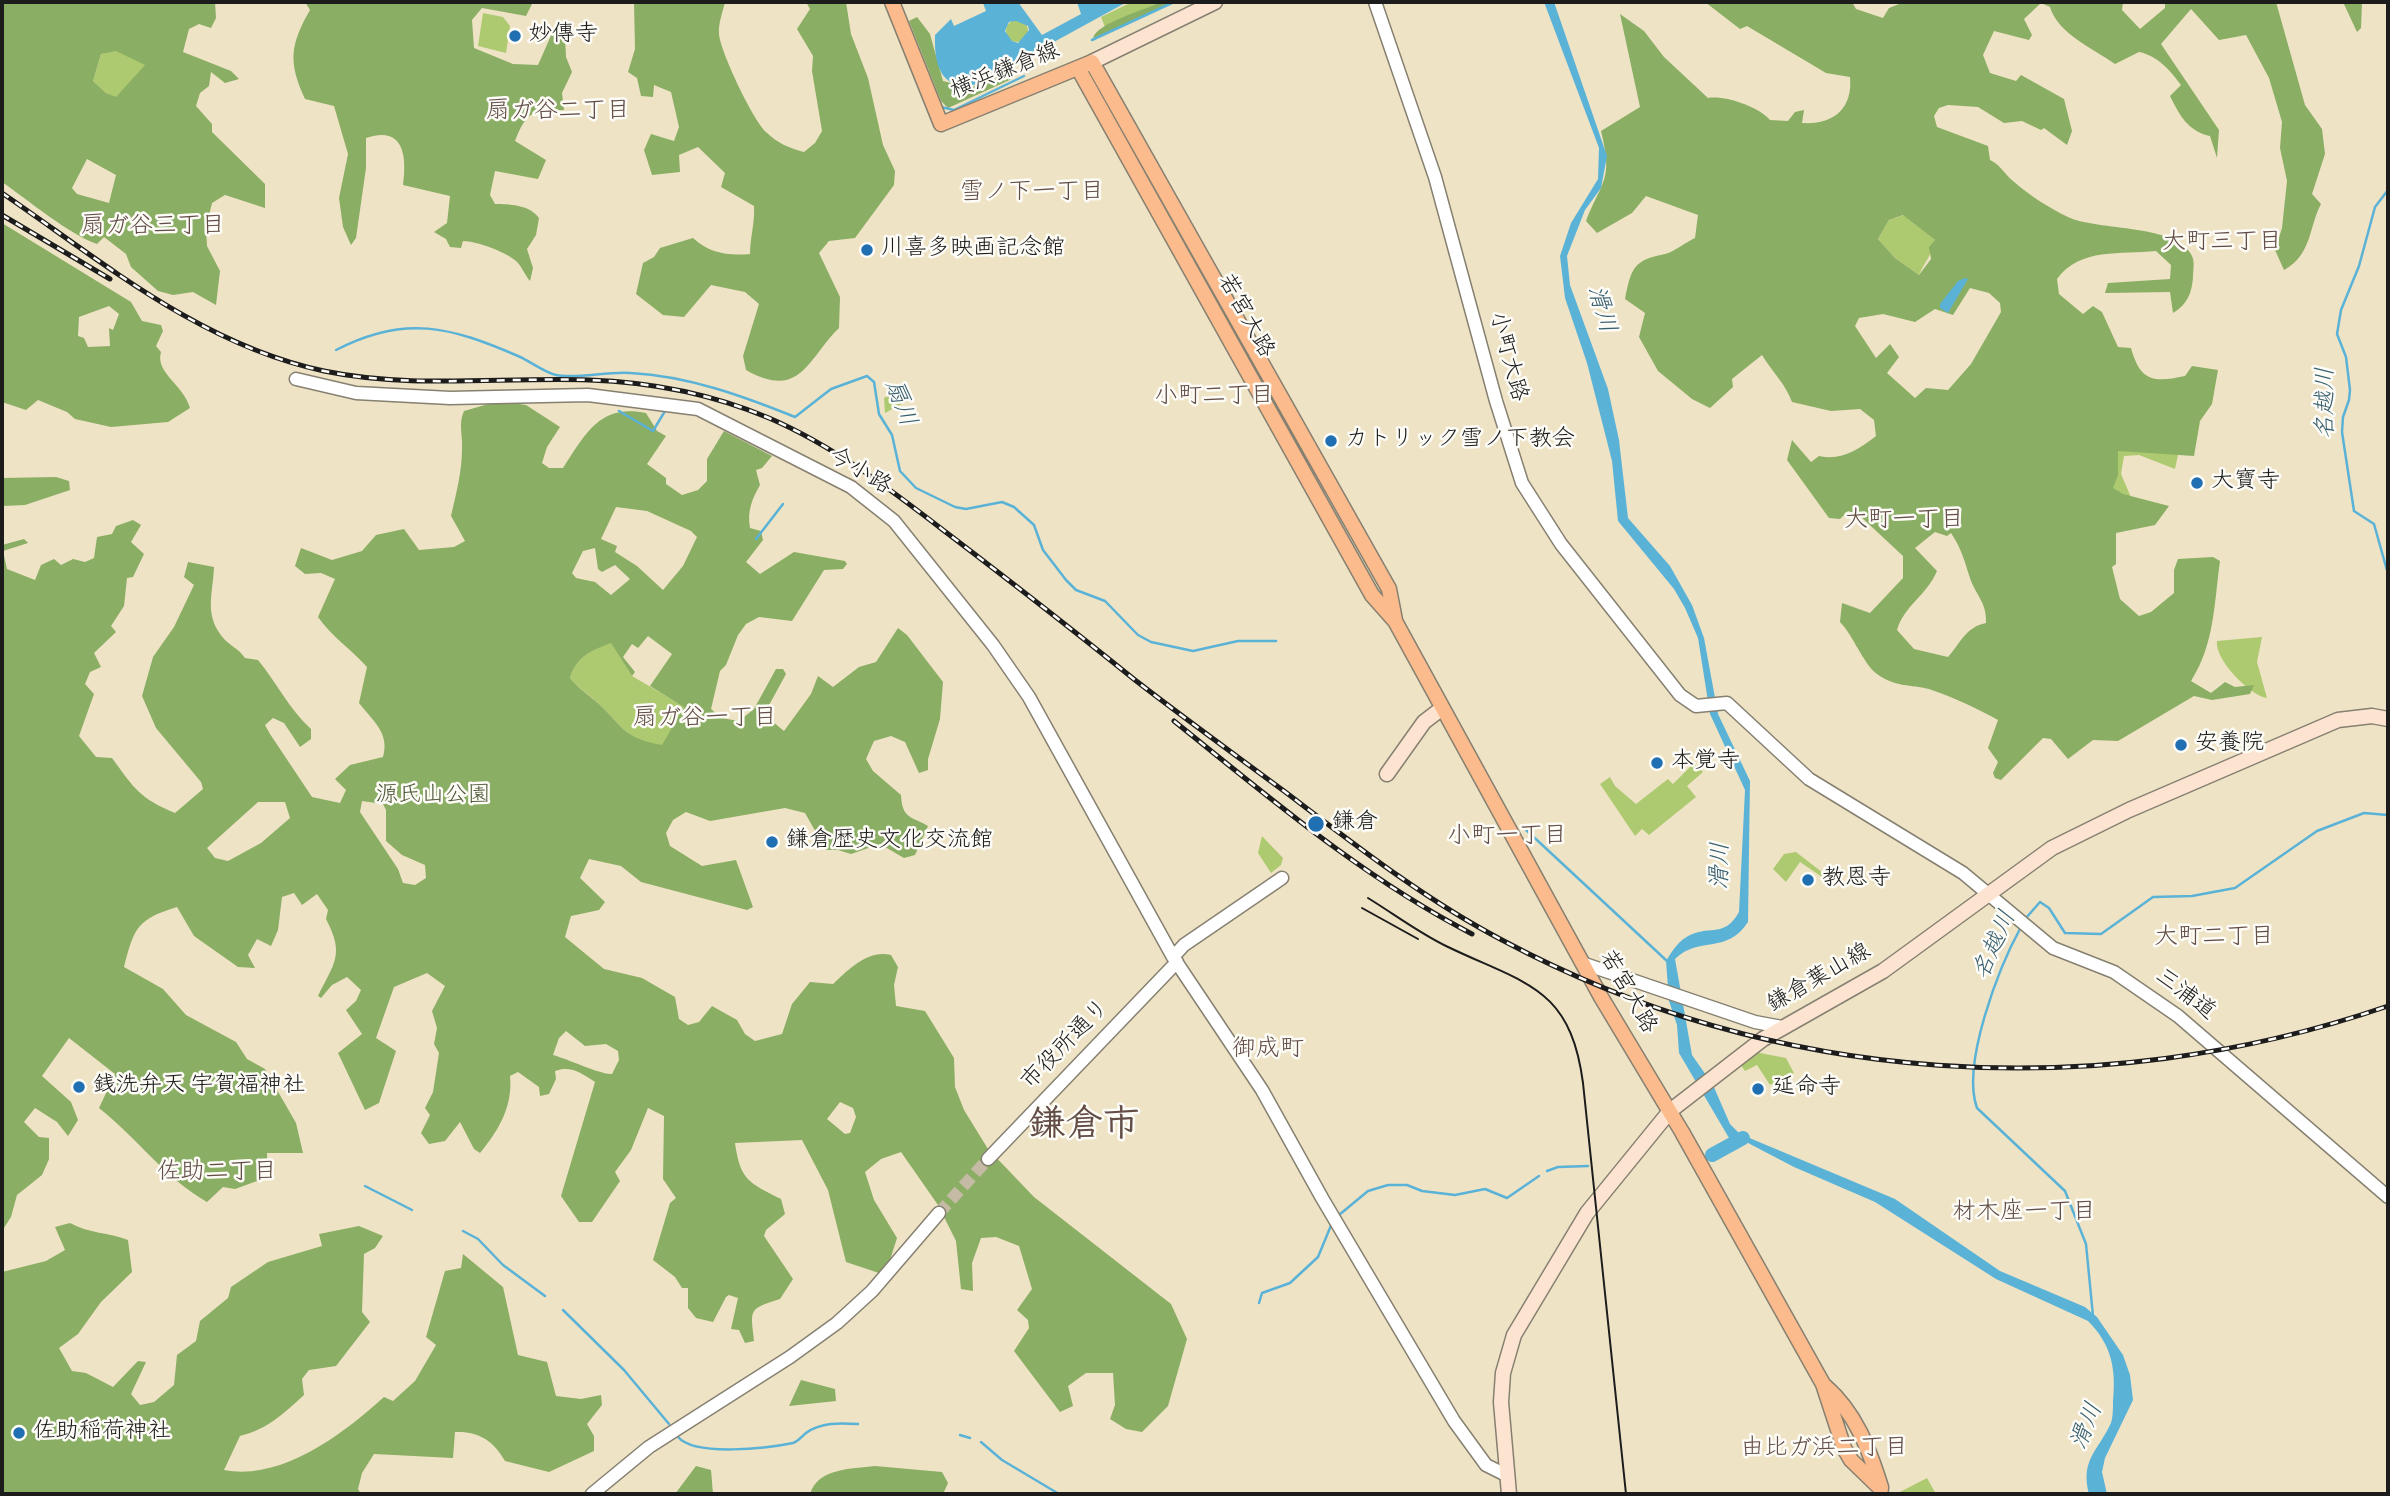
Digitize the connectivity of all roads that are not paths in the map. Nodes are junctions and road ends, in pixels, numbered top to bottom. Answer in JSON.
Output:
{"nodes":[{"id":1,"x":892,"y":2,"type":"edge"},
{"id":2,"x":1215,"y":2,"type":"edge"},
{"id":3,"x":1375,"y":2,"type":"edge"},
{"id":4,"x":1092,"y":62,"type":"junction"},
{"id":5,"x":1078,"y":68,"type":"junction"},
{"id":6,"x":296,"y":379,"type":"dead end"},
{"id":7,"x":1390,"y":592,"type":"junction"},
{"id":8,"x":1377,"y":600,"type":"junction"},
{"id":9,"x":1395,"y":621,"type":"junction"},
{"id":10,"x":1441,"y":709,"type":"junction"},
{"id":11,"x":2388,"y":719,"type":"edge"},
{"id":12,"x":1387,"y":774,"type":"dead end"},
{"id":13,"x":1282,"y":878,"type":"dead end"},
{"id":14,"x":1988,"y":895,"type":"junction"},
{"id":15,"x":1175,"y":960,"type":"junction"},
{"id":16,"x":1582,"y":963,"type":"junction"},
{"id":17,"x":1782,"y":1027,"type":"junction"},
{"id":18,"x":1670,"y":1111,"type":"junction"},
{"id":19,"x":988,"y":1159,"type":"tunnel mouth"},
{"id":20,"x":2388,"y":1197,"type":"edge"},
{"id":21,"x":939,"y":1213,"type":"tunnel mouth"},
{"id":22,"x":1823,"y":1384,"type":"junction"},
{"id":23,"x":1506,"y":1475,"type":"junction"},
{"id":24,"x":1883,"y":1491,"type":"edge"},
{"id":25,"x":592,"y":1494,"type":"edge"},
{"id":26,"x":1509,"y":1494,"type":"edge"}],
"edges":[{"from":1,"to":5,"type":"main road","name":"横浜鎌倉線"},
{"from":2,"to":4,"type":"main road"},
{"from":3,"to":14,"type":"street","name":"小町大路"},
{"from":4,"to":5,"type":"main road","name":"横浜鎌倉線"},
{"from":4,"to":7,"type":"main road","name":"若宮大路"},
{"from":5,"to":8,"type":"main road","name":"若宮大路"},
{"from":6,"to":15,"type":"street","name":"今小路"},
{"from":7,"to":8,"type":"main road"},
{"from":7,"to":9,"type":"main road","name":"若宮大路"},
{"from":8,"to":9,"type":"main road","name":"若宮大路"},
{"from":9,"to":10,"type":"main road","name":"若宮大路"},
{"from":10,"to":12,"type":"main road"},
{"from":10,"to":16,"type":"main road","name":"若宮大路"},
{"from":11,"to":14,"type":"main road","name":"鎌倉葉山線"},
{"from":13,"to":15,"type":"street","name":"市役所通り"},
{"from":14,"to":17,"type":"main road","name":"鎌倉葉山線"},
{"from":14,"to":20,"type":"street","name":"三浦道"},
{"from":15,"to":19,"type":"street","name":"市役所通り"},
{"from":15,"to":23,"type":"street","name":"今小路"},
{"from":16,"to":17,"type":"street"},
{"from":16,"to":18,"type":"main road","name":"若宮大路"},
{"from":17,"to":18,"type":"main road","name":"鎌倉葉山線"},
{"from":18,"to":22,"type":"main road","name":"若宮大路"},
{"from":18,"to":23,"type":"main road","name":"鎌倉葉山線"},
{"from":21,"to":25,"type":"street"},
{"from":22,"to":24,"type":"main road","name":"若宮大路"},
{"from":22,"to":24,"type":"main road","name":"若宮大路"},
{"from":23,"to":26,"type":"main road","name":"鎌倉葉山線"}]}
